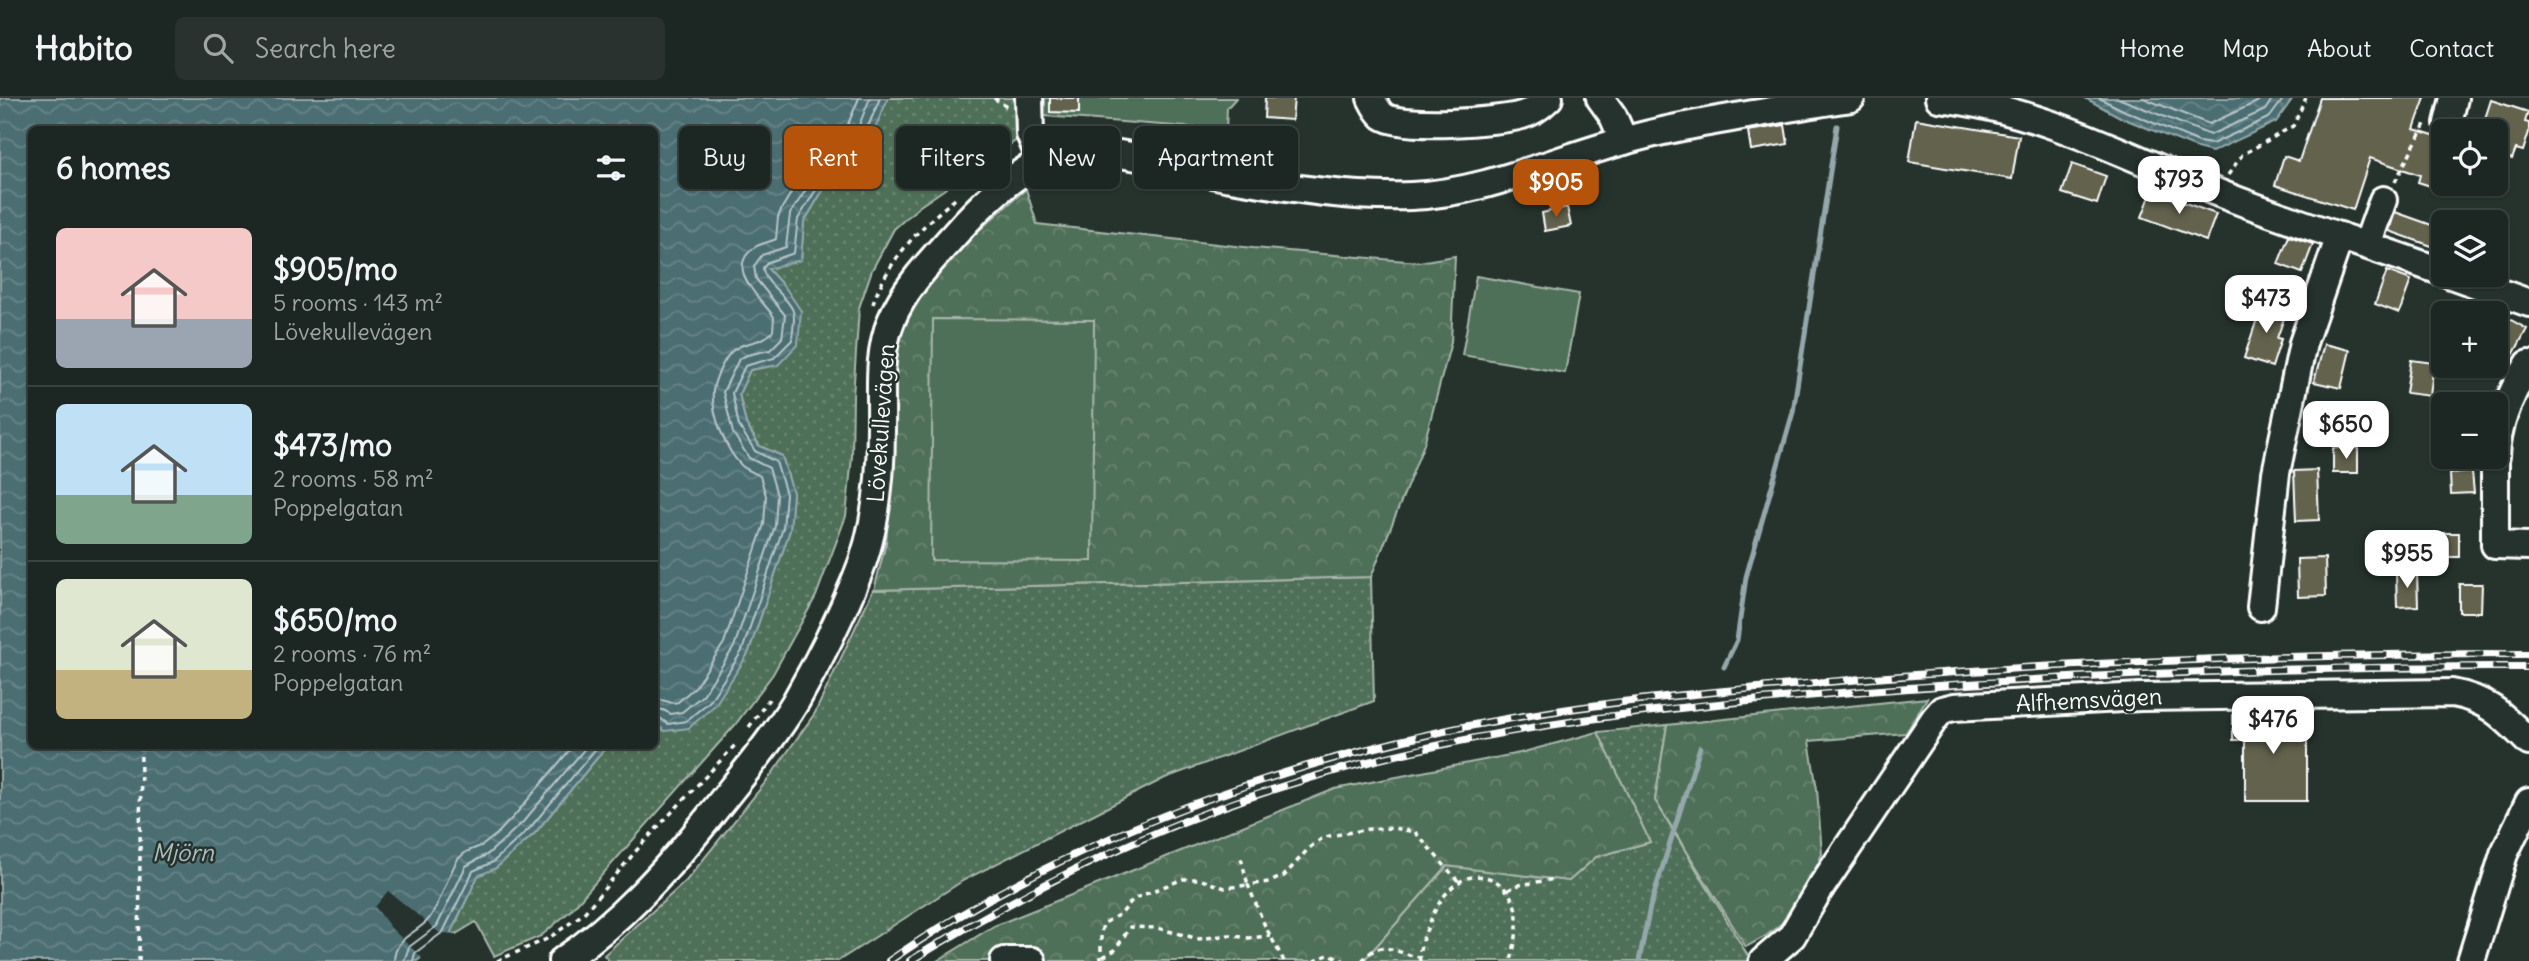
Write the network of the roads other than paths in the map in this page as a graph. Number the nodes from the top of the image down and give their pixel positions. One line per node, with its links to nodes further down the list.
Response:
1 (1029, 98): 7 (street)
2 (1371, 98): 3 (street)
3 (1549, 98)
4 (1600, 98): 8 (street)
5 (1851, 98): 8 (street, Lövekullevägen)
6 (1939, 98): 12 (street)
7 (1030, 126)
8 (1624, 141): 9 (street, Lövekullevägen)
9 (1120, 155)
10 (1024, 166): 24 (street, Lövekullevägen)
11 (2383, 200): 13 (street)
12 (2340, 236): 13 (street); 21 (street)
13 (2367, 245): 14 (street)
14 (2431, 268)
15 (2484, 287): 16 (street)
16 (2529, 303)
17 (2529, 364): 18 (street)
18 (2508, 402)
19 (2495, 469): 20 (street)
20 (2529, 546)
21 (2261, 607)
22 (2529, 742): 27 (street, Alfhemsvägen)
23 (2529, 802): 28 (street)
24 (562, 961)
25 (1004, 961): 26 (street)
26 (1032, 961)
27 (1763, 961)
28 (2471, 961)

